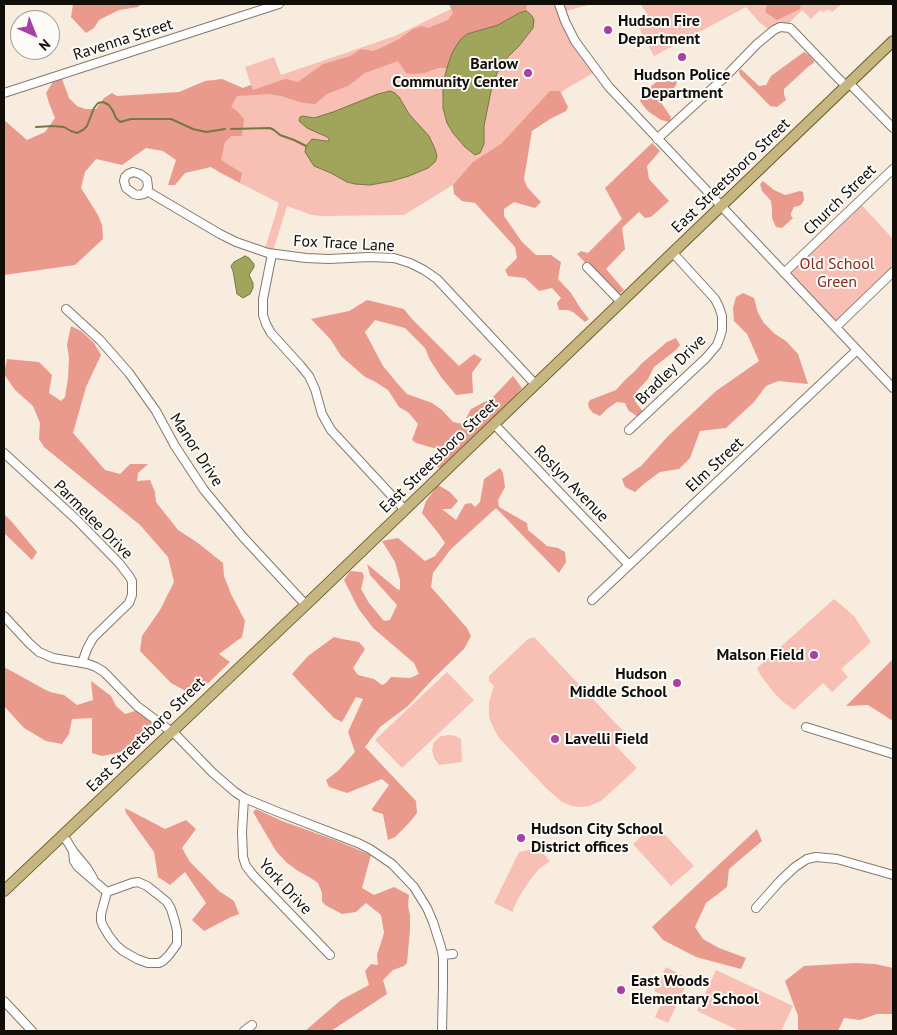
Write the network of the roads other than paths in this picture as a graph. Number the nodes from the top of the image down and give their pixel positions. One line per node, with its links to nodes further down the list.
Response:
1 (279, 4): 5 (street, Ravenna Street)
2 (559, 4): 7 (street)
3 (893, 41): 4 (main road, East Streetsboro Street)
4 (848, 84): 6 (street); 7 (street); 10 (main road, East Streetsboro Street)
5 (4, 93)
6 (893, 128)
7 (657, 139): 10 (street)
8 (893, 168): 14 (street, Church Street)
9 (147, 191): 12 (street, Fox Trace Lane)
10 (722, 206): 11 (main road, East Streetsboro Street); 14 (street)
11 (673, 253): 16 (main road, East Streetsboro Street); 23 (street, Bradley Drive)
12 (272, 254): 20 (street, Fox Trace Lane); 25 (street)
13 (587, 266): 16 (street)
14 (784, 272): 18 (street)
15 (893, 272): 18 (street)
16 (621, 302): 20 (main road, East Streetsboro Street)
17 (66, 309): 28 (street, Manor Drive)
18 (836, 327): 19 (street)
19 (857, 350): 21 (street); 26 (street, Elm Street)
20 (536, 384): 22 (main road, East Streetsboro Street)
21 (893, 388)
22 (494, 424): 25 (main road, East Streetsboro Street); 26 (street, Roslyn Avenue)
23 (629, 430)
24 (4, 453): 30 (street, Parmelee Drive)
25 (404, 509): 28 (main road, East Streetsboro Street)
26 (629, 565): 27 (street, Elm Street)
27 (592, 600)
28 (305, 604): 32 (main road, East Streetsboro Street)
29 (4, 616): 30 (street)
30 (82, 663): 32 (street)
31 (806, 727): 33 (street)
32 (171, 732): 34 (street); 35 (main road, East Streetsboro Street)
33 (893, 754)
34 (244, 798): 41 (street, York Drive); 42 (street)
35 (62, 836): 37 (main road, East Streetsboro Street); 38 (street)
36 (893, 874): 39 (street)
37 (4, 891)
38 (107, 892): 38 (street)
39 (756, 908)
40 (453, 954): 42 (street)
41 (330, 955)
42 (443, 955): 47 (street)
43 (4, 1001): 45 (street)
44 (252, 1025): 46 (street)
45 (32, 1031)
46 (244, 1031)
47 (442, 1031)

